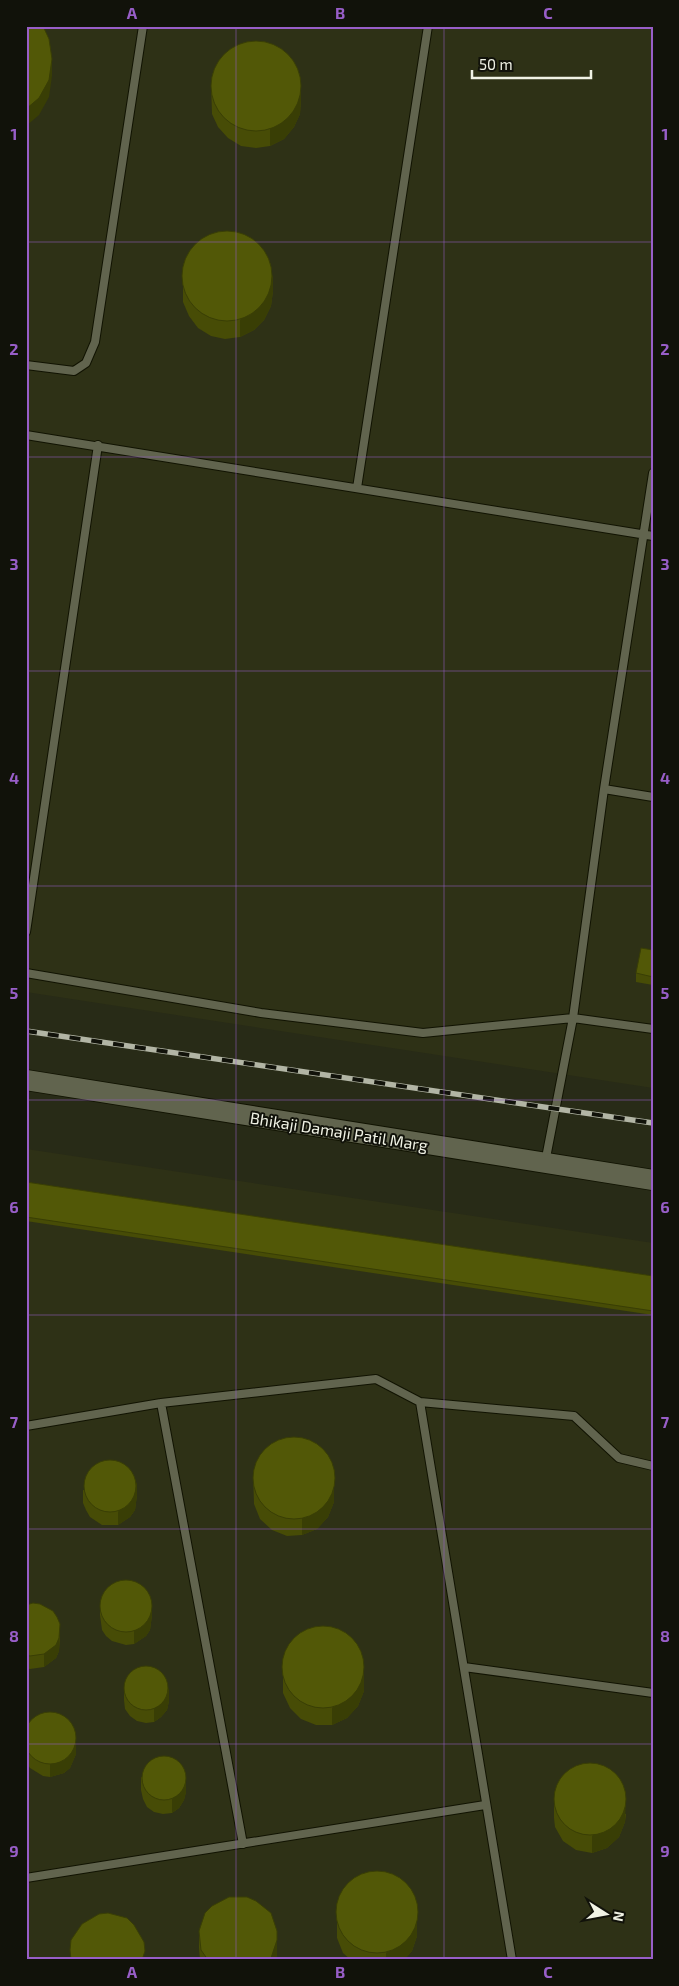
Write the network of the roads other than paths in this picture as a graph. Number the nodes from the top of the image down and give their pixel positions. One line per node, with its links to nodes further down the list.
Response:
1 (143, 26): 3 (lane)
2 (428, 26): 7 (lane)
3 (26, 365)
4 (26, 434): 5 (lane)
5 (98, 445): 7 (lane); 12 (lane)
6 (653, 473): 8 (lane)
7 (357, 488): 8 (lane)
8 (644, 534): 9 (lane); 10 (lane)
9 (653, 536)
10 (604, 789): 11 (lane); 14 (lane)
11 (653, 797)
12 (26, 932)
13 (26, 973): 14 (lane)
14 (573, 1018): 15 (lane); 17 (lane)
15 (653, 1029)
16 (26, 1080): 17 (street, Bhikaji Damaji Patil Marg)
17 (545, 1164): 18 (street, Bhikaji Damaji Patil Marg)
18 (653, 1180)
19 (420, 1402): 20 (lane); 22 (lane); 23 (lane)
20 (161, 1403): 21 (lane); 26 (lane)
21 (26, 1426)
22 (653, 1466)
23 (464, 1667): 24 (lane); 25 (lane)
24 (653, 1693)
25 (485, 1805): 26 (lane); 28 (lane)
26 (244, 1844): 27 (lane)
27 (26, 1878)
28 (512, 1960)

